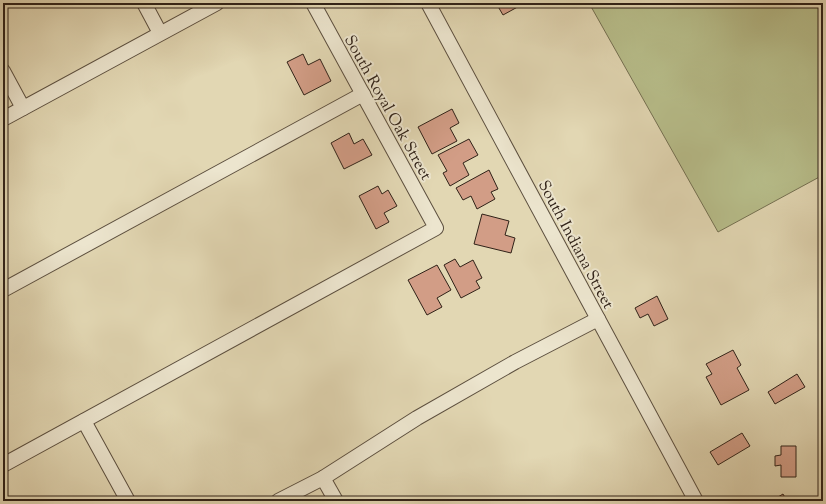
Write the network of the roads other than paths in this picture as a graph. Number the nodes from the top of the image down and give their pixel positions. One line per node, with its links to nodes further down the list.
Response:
1 (144, 3): 5 (street)
2 (216, 3): 5 (street)
3 (313, 3): 7 (street, South Royal Oak Street)
4 (428, 3): 11 (street, South Indiana Street)
5 (160, 33): 8 (street)
6 (3, 71): 8 (street)
7 (363, 94): 10 (street); 12 (street, South Royal Oak Street)
8 (23, 108): 9 (street)
9 (3, 119)
10 (3, 290)
11 (598, 319): 14 (street); 18 (street, South Indiana Street)
12 (84, 421): 13 (street); 15 (street)
13 (3, 465)
14 (324, 478): 16 (street); 17 (street)
15 (128, 501)
16 (278, 501)
17 (336, 501)
18 (696, 501)

